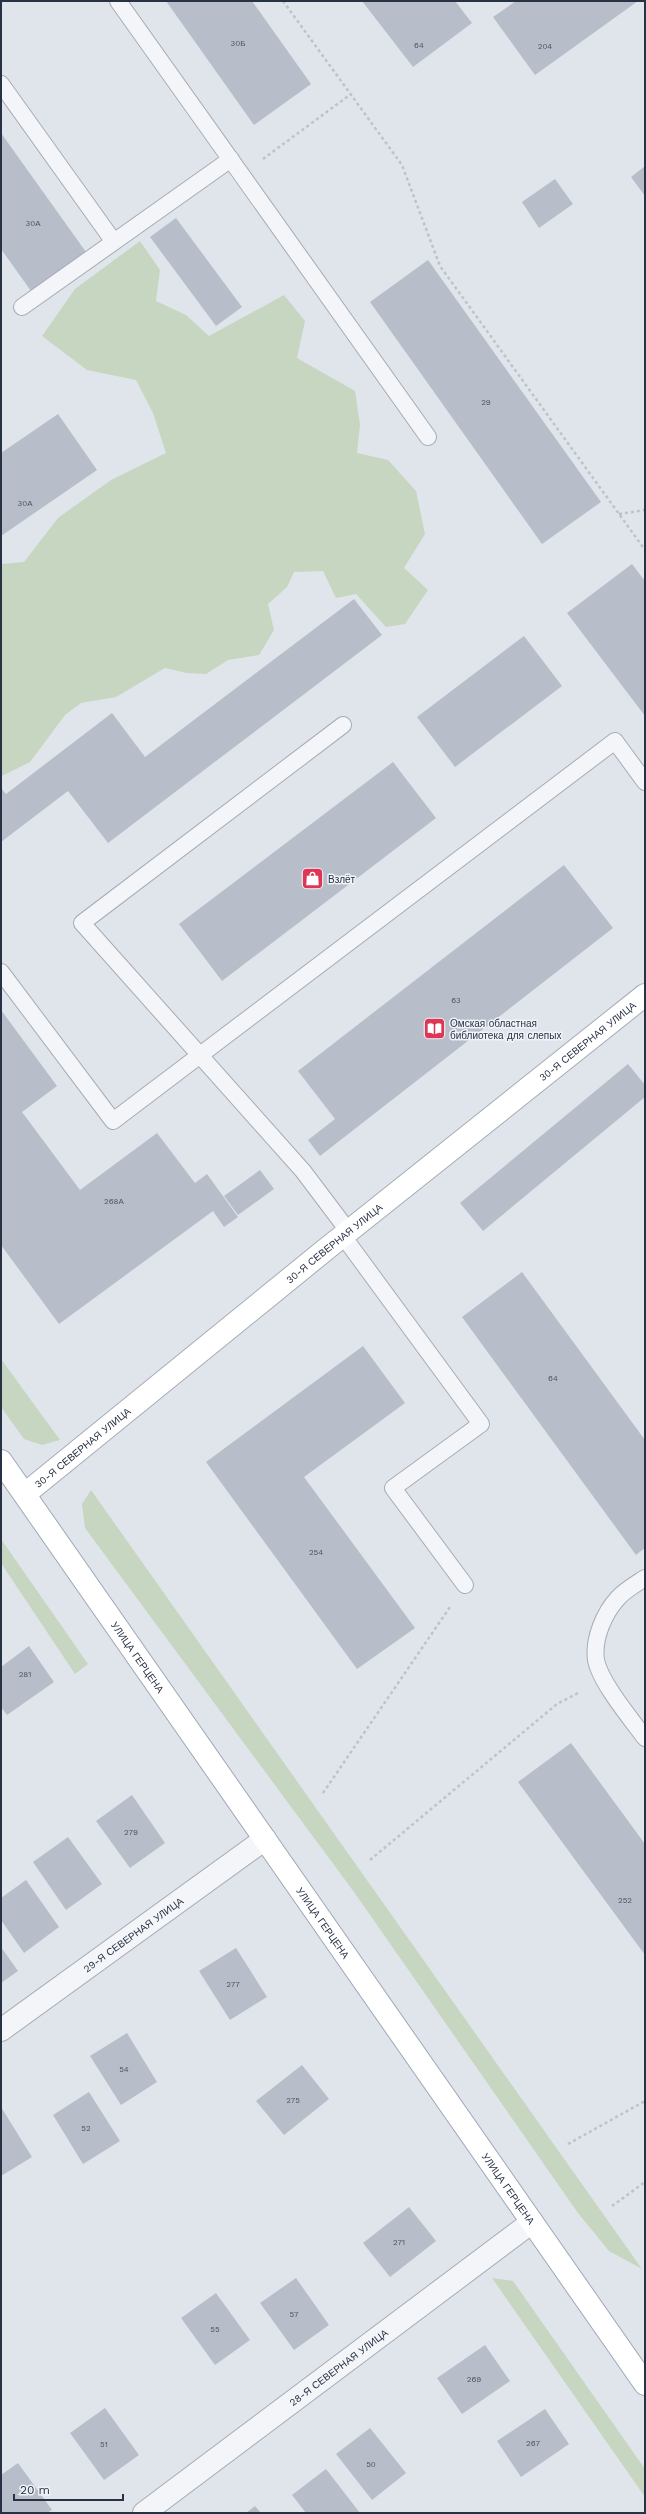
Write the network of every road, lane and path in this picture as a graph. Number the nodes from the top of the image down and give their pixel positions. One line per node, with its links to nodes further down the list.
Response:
1 (118, 1): 5 (lane)
2 (284, 1): 4 (path)
3 (1, 84): 7 (lane)
4 (350, 94): 6 (path); 11 (path)
5 (231, 159): 6 (lane); 7 (lane)
6 (242, 175): 9 (lane)
7 (114, 242): 8 (lane)
8 (22, 307)
9 (428, 437)
10 (645, 510): 11 (path)
11 (619, 514): 12 (path)
12 (645, 550)
13 (343, 725): 17 (lane)
14 (645, 782): 17 (lane)
15 (1, 972): 17 (lane)
16 (645, 995): 18 (main road, 30-Я СЕВЕРНАЯ УЛИЦА)
17 (200, 1055): 18 (lane)
18 (346, 1234): 20 (main road, 30-Я СЕВЕРНАЯ УЛИЦА); 22 (lane)
19 (4, 1470): 20 (main road, УЛИЦА ГЕРЦЕНА)
20 (25, 1494): 26 (main road, УЛИЦА ГЕРЦЕНА)
21 (645, 1578): 23 (lane)
22 (465, 1585): 25 (path)
23 (610, 1690): 24 (lane); 27 (path)
24 (645, 1738)
25 (323, 1793)
26 (265, 1839): 28 (street, 29-Я СЕВЕРНАЯ УЛИЦА); 33 (main road, УЛИЦА ГЕРЦЕНА)
27 (370, 1860)
28 (1, 2030)
29 (645, 2101): 30 (path)
30 (568, 2144)
31 (645, 2182): 32 (path)
32 (612, 2206)
33 (532, 2222): 34 (main road, УЛИЦА ГЕРЦЕНА); 35 (street, 28-Я СЕВЕРНАЯ УЛИЦА)
34 (645, 2384)
35 (144, 2513)

